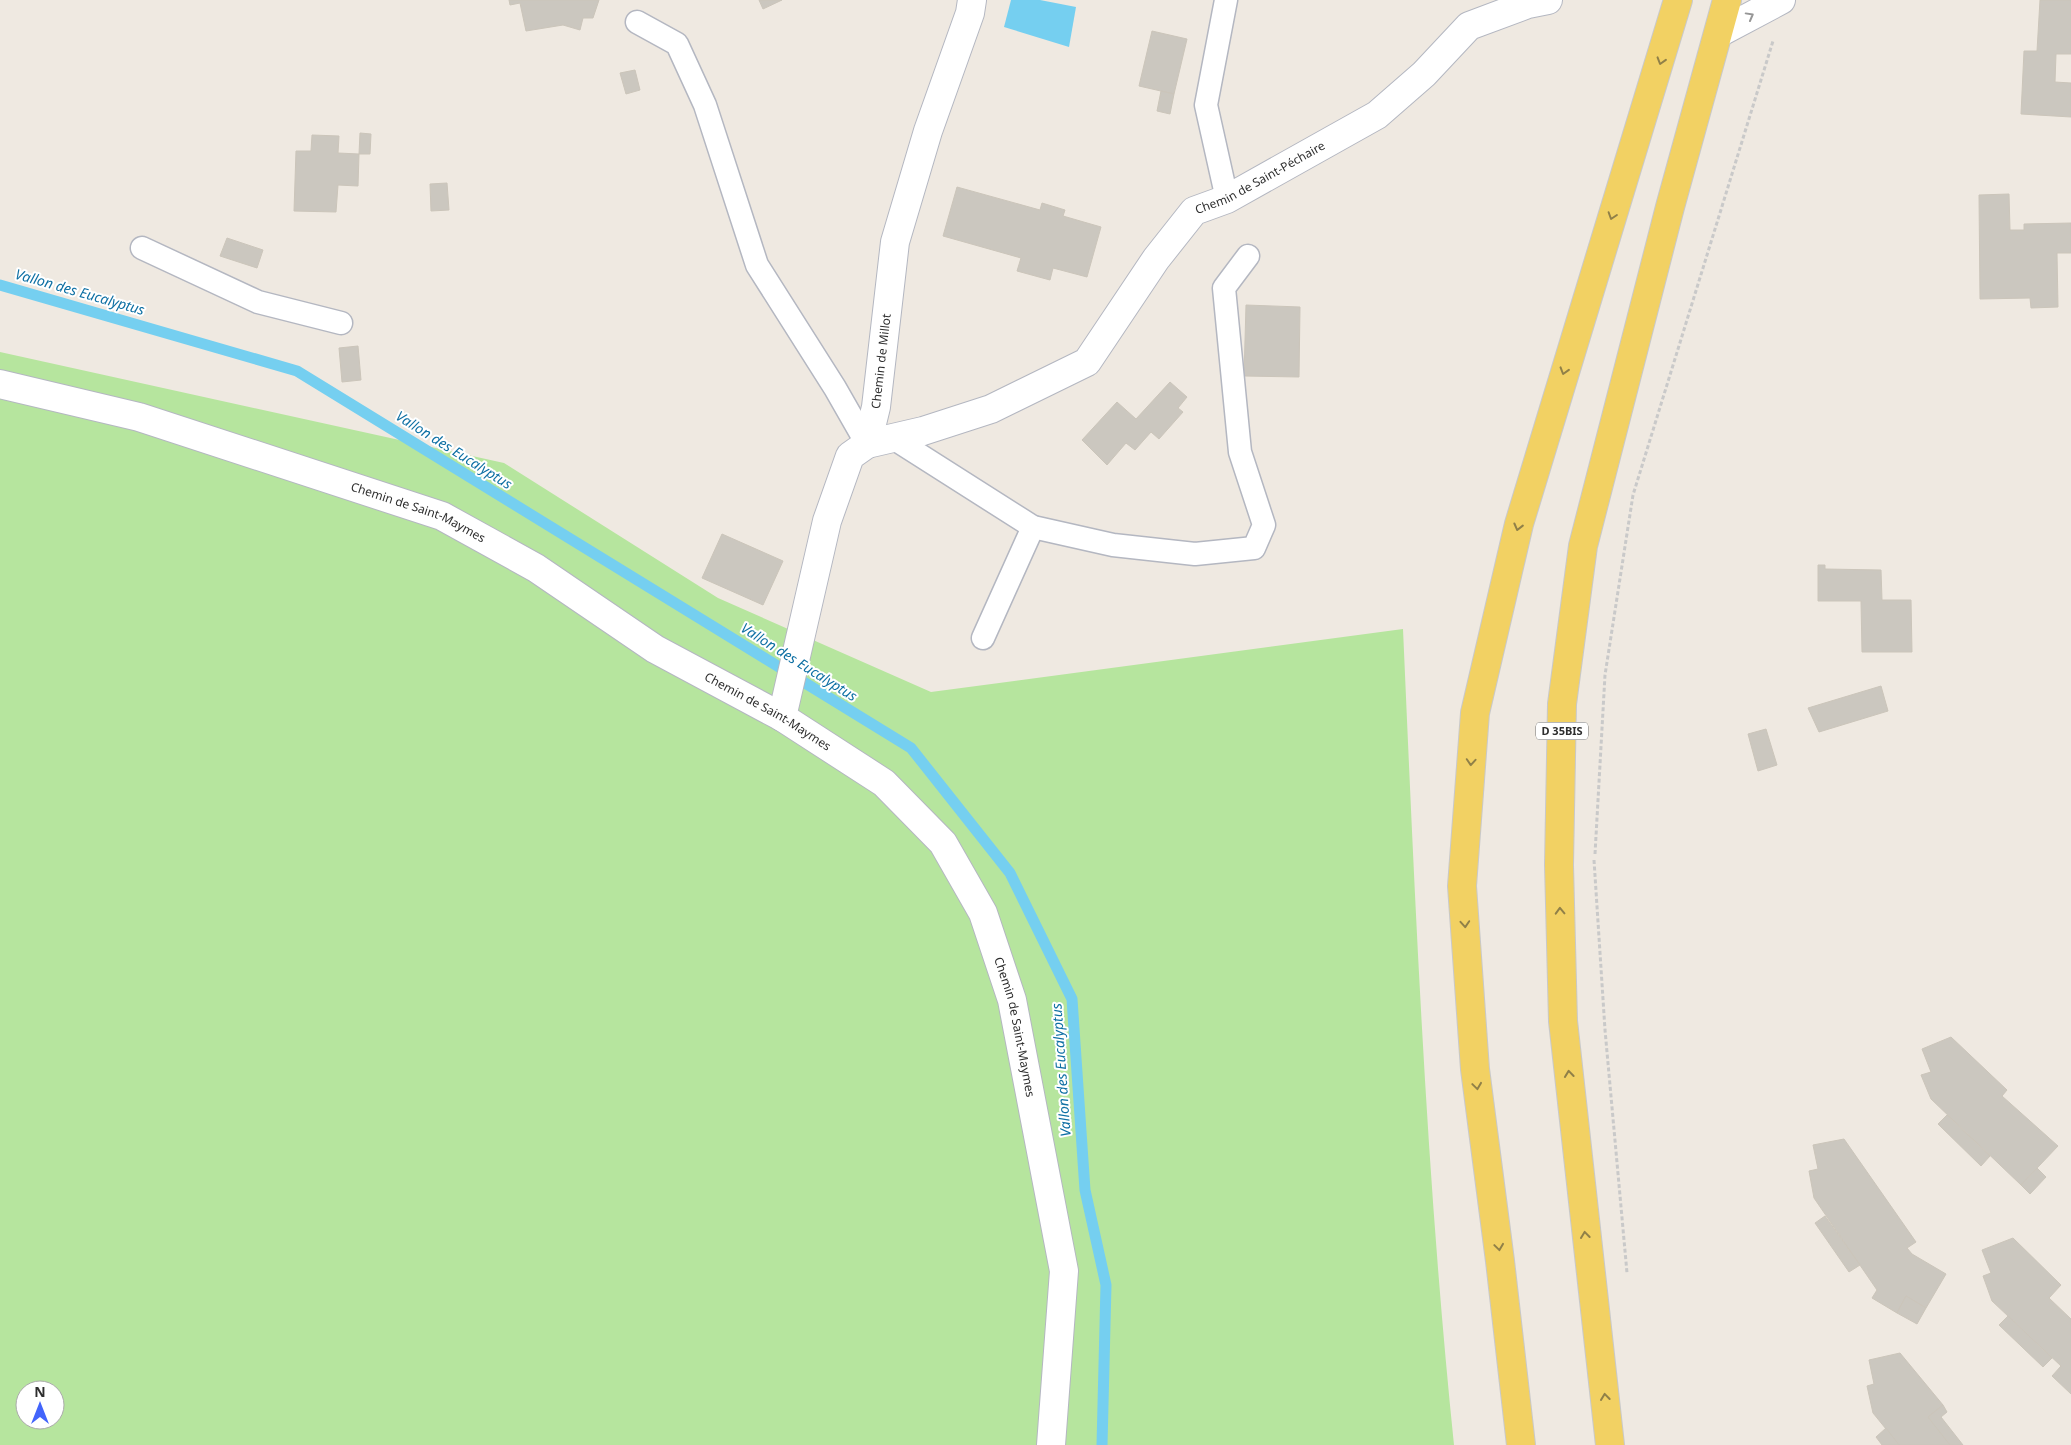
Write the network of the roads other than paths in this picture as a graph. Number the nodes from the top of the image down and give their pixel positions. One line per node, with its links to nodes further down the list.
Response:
1 (972, 0): 15 (street, Chemin de Millot)
2 (1226, 0): 9 (lane)
3 (1548, 0): 9 (street, Chemin de Saint-Péchaire)
4 (1678, 0): 20 (main road, one-way to 20)
5 (1727, 0): 8 (main road, D 35BIS)
6 (1780, 1): 8 (street, one-way to 6)
7 (637, 22): 15 (lane)
8 (1719, 33): 21 (main road, D 35BIS, one-way to 8)
9 (1228, 199): 14 (street, Chemin de Saint-Péchaire)
10 (142, 248): 12 (lane)
11 (1248, 256): 16 (lane)
12 (341, 324)
13 (0, 384): 18 (street, Chemin de Saint-Maymes)
14 (893, 438): 15 (street, Chemin de Saint-Péchaire); 16 (lane)
15 (867, 444): 18 (street)
16 (1033, 527): 17 (lane)
17 (983, 638)
18 (782, 717): 19 (street, Chemin de Saint-Maymes)
19 (1051, 1445)
20 (1521, 1445)
21 (1610, 1445)

